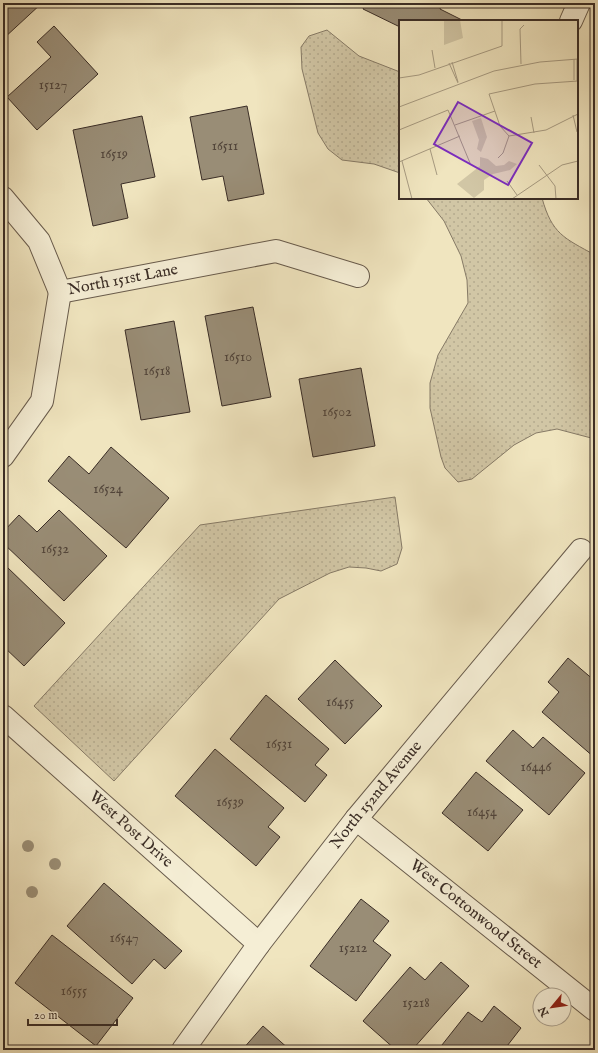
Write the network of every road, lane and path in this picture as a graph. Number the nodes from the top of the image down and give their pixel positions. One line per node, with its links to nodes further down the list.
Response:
1 (579, 3): 2 (street)
2 (571, 20)
3 (3, 198): 5 (street)
4 (358, 276): 5 (street, North 151st Lane)
5 (60, 292): 6 (street, North 151st Lane)
6 (3, 456)
7 (581, 550): 9 (street, North 152nd Avenue)
8 (3, 716): 10 (street, West Post Drive)
9 (356, 819): 10 (street, North 152nd Avenue); 11 (street, West Cottonwood Street)
10 (259, 944): 12 (street, North 152nd Avenue)
11 (595, 1010)
12 (183, 1050)

